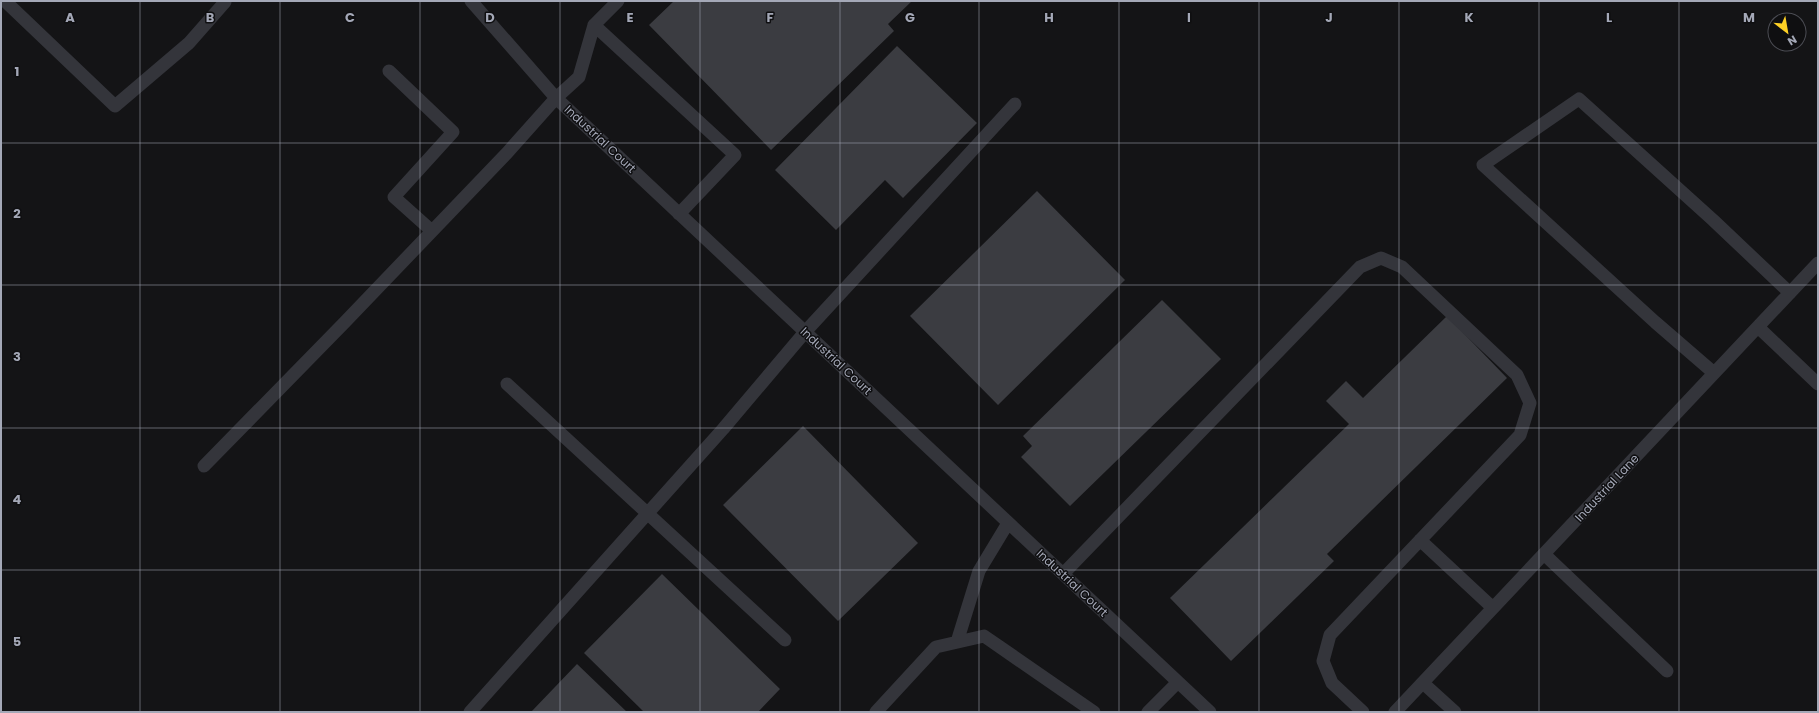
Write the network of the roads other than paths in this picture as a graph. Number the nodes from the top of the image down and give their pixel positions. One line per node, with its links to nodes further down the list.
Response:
1 (5, 1): 2 (lane)
2 (226, 1)
3 (471, 1): 7 (lane, Industrial Court)
4 (618, 1): 5 (lane)
5 (594, 25): 7 (lane); 9 (lane)
6 (389, 71): 10 (lane)
7 (556, 98): 9 (lane, Industrial Court); 10 (lane)
8 (1015, 104): 14 (lane)
9 (679, 214): 14 (lane, Industrial Court)
10 (432, 231): 18 (lane)
11 (1818, 263): 12 (lane, Industrial Lane)
12 (1790, 293): 13 (lane, Industrial Lane); 15 (lane)
13 (1758, 327): 15 (lane, Industrial Lane); 17 (lane)
14 (805, 332): 19 (lane); 20 (lane, Industrial Court)
15 (1714, 373): 22 (lane, Industrial Lane)
16 (507, 384): 19 (lane)
17 (1818, 384)
18 (204, 466)
19 (648, 514): 25 (lane); 30 (lane)
20 (1008, 523): 23 (lane, Industrial Court); 26 (lane)
21 (1420, 540): 23 (lane); 24 (lane); 35 (lane)
22 (1544, 554): 24 (lane, Industrial Lane); 27 (lane)
23 (1063, 574): 28 (lane, Industrial Court)
24 (1493, 608): 29 (lane, Industrial Lane)
25 (785, 640)
26 (957, 642): 31 (lane); 32 (lane)
27 (1667, 671)
28 (1178, 682): 33 (lane); 34 (lane, Industrial Court)
29 (1423, 683): 36 (lane, Industrial Lane); 37 (lane)
30 (470, 712)
31 (876, 712)
32 (1094, 712)
33 (1148, 712)
34 (1210, 712)
35 (1363, 712)
36 (1395, 712)
37 (1455, 712)

